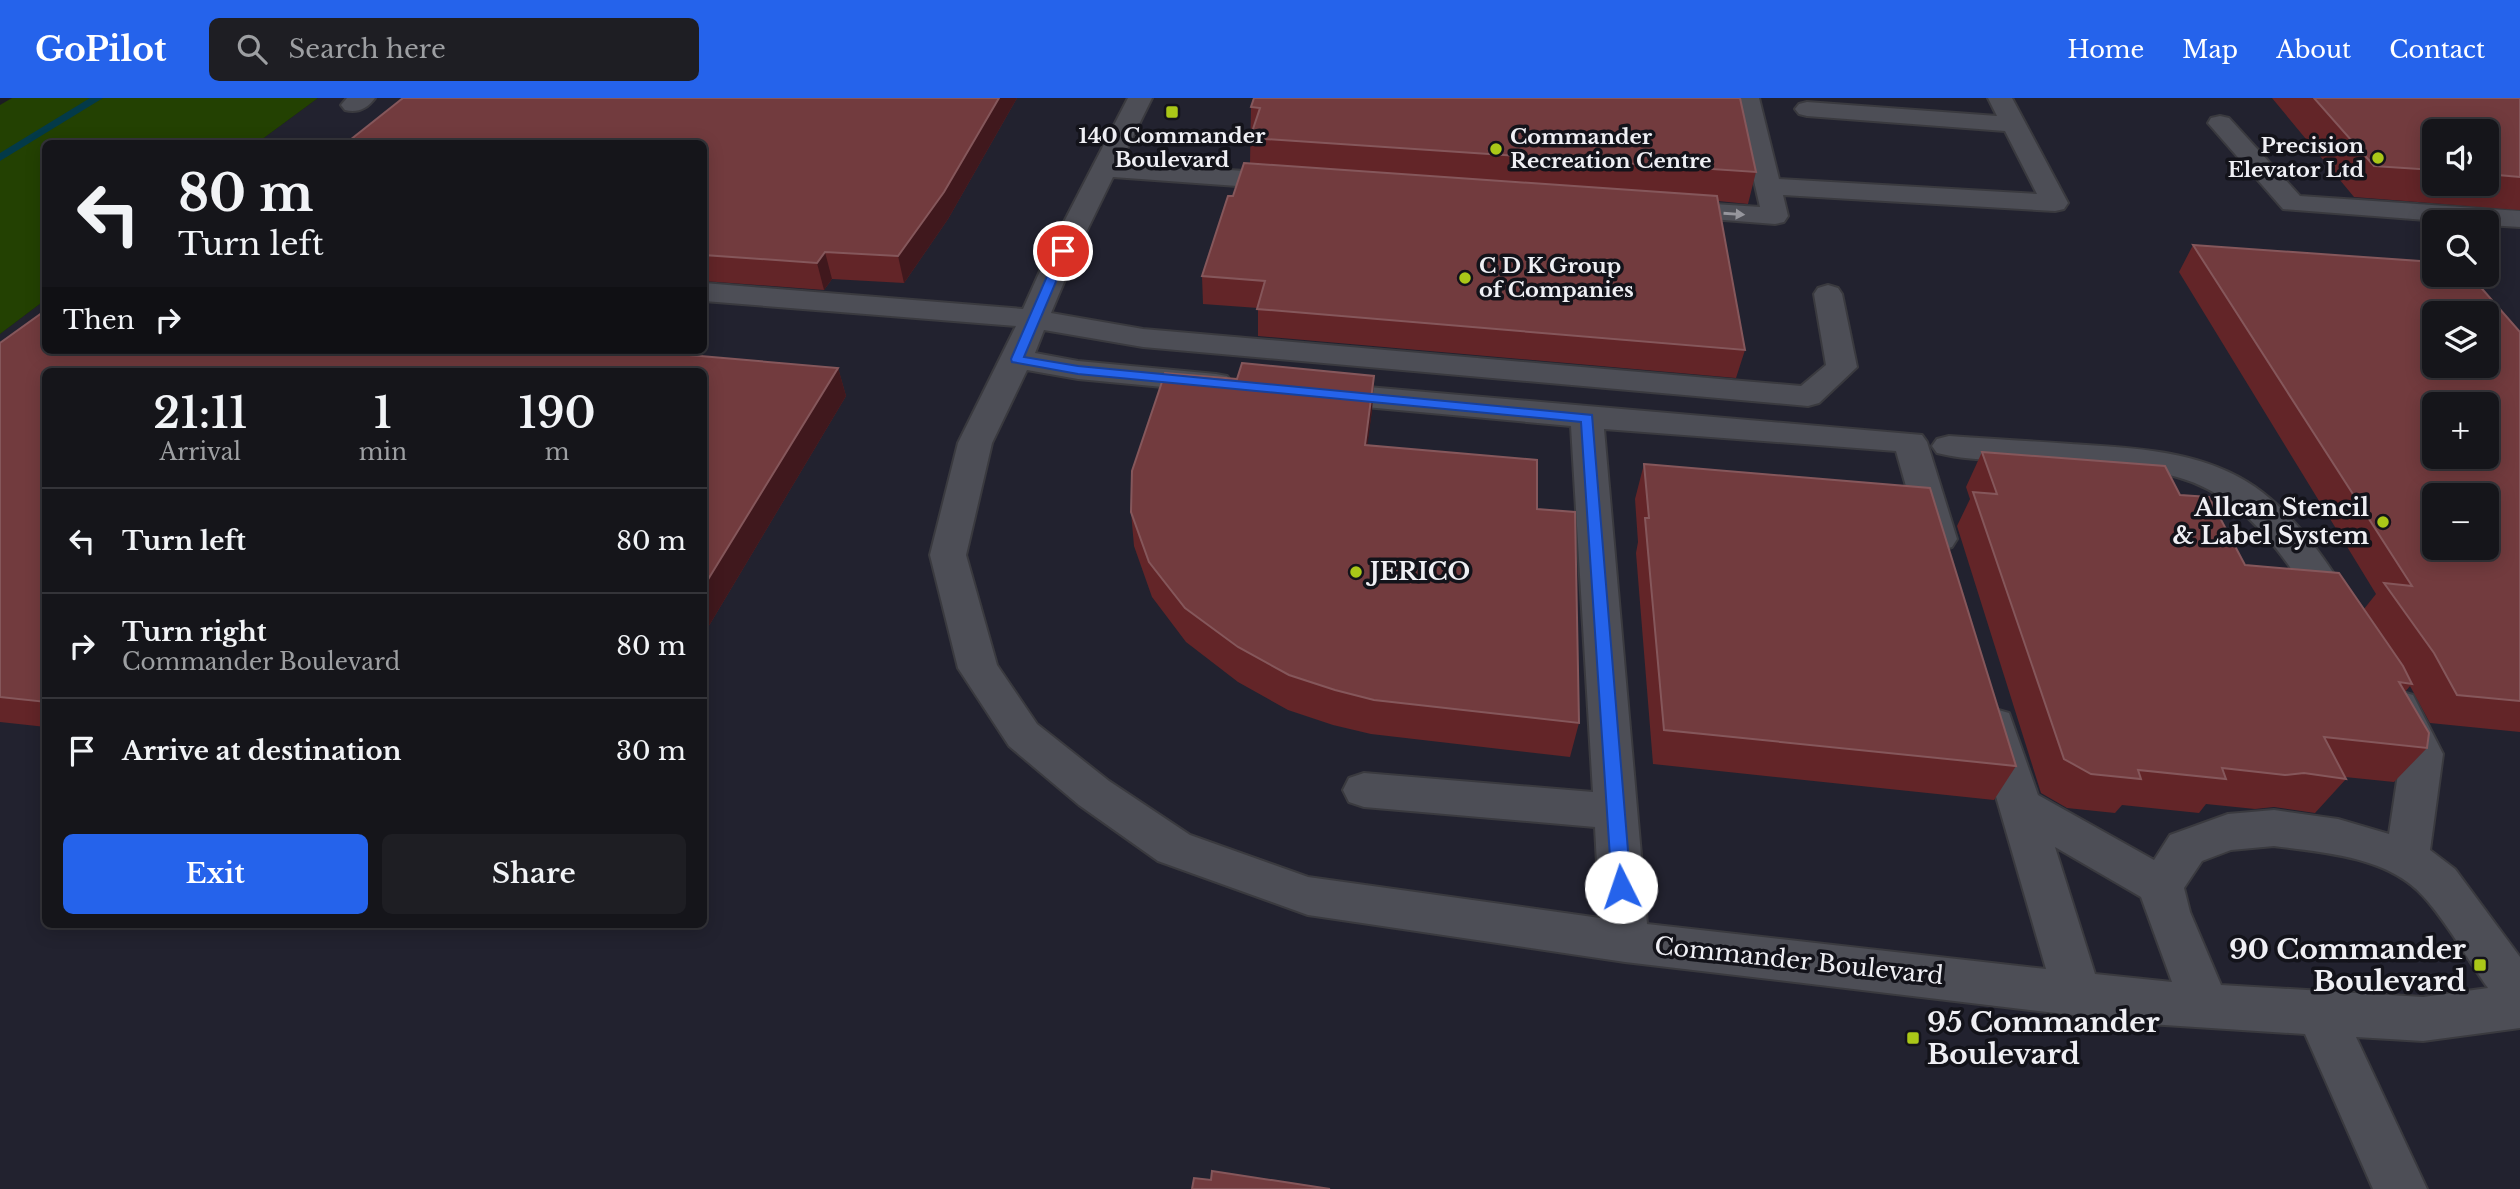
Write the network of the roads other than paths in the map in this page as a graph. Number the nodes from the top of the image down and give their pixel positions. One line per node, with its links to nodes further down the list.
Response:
1 (1140, 98): 7 (street, Commander Boulevard)
2 (1747, 98): 9 (street)
3 (2000, 98): 6 (street)
4 (1807, 109): 6 (street)
5 (2220, 123): 11 (street)
6 (2014, 124): 9 (street)
7 (1103, 169): 8 (street); 14 (street, Commander Boulevard)
8 (1322, 185)
9 (1768, 186): 10 (street, one-way to 9)
10 (1638, 207)
11 (2520, 219)
12 (707, 292): 14 (street)
13 (1828, 295): 14 (street)
14 (1034, 319): 15 (street, Commander Boulevard)
15 (1017, 359): 16 (street); 29 (street, Commander Boulevard)
16 (1243, 385)
17 (1284, 389): 18 (street)
18 (1587, 418): 20 (street); 26 (street)
19 (1950, 446): 21 (street)
20 (1949, 572)
21 (2355, 636)
22 (2385, 681): 27 (street)
23 (1984, 688): 25 (street)
24 (1364, 790): 26 (street)
25 (2019, 805): 28 (street); 30 (street)
26 (1616, 811): 29 (street)
27 (2407, 858): 28 (street); 31 (street)
28 (2161, 886): 32 (street)
29 (1625, 942): 30 (street, Commander Boulevard)
30 (2077, 992): 32 (street, Commander Boulevard)
31 (2520, 995)
32 (2205, 1005): 34 (street, Commander Boulevard)
33 (2520, 1006): 34 (street, Commander Boulevard)
34 (2320, 1012): 35 (street)
35 (2400, 1189)

